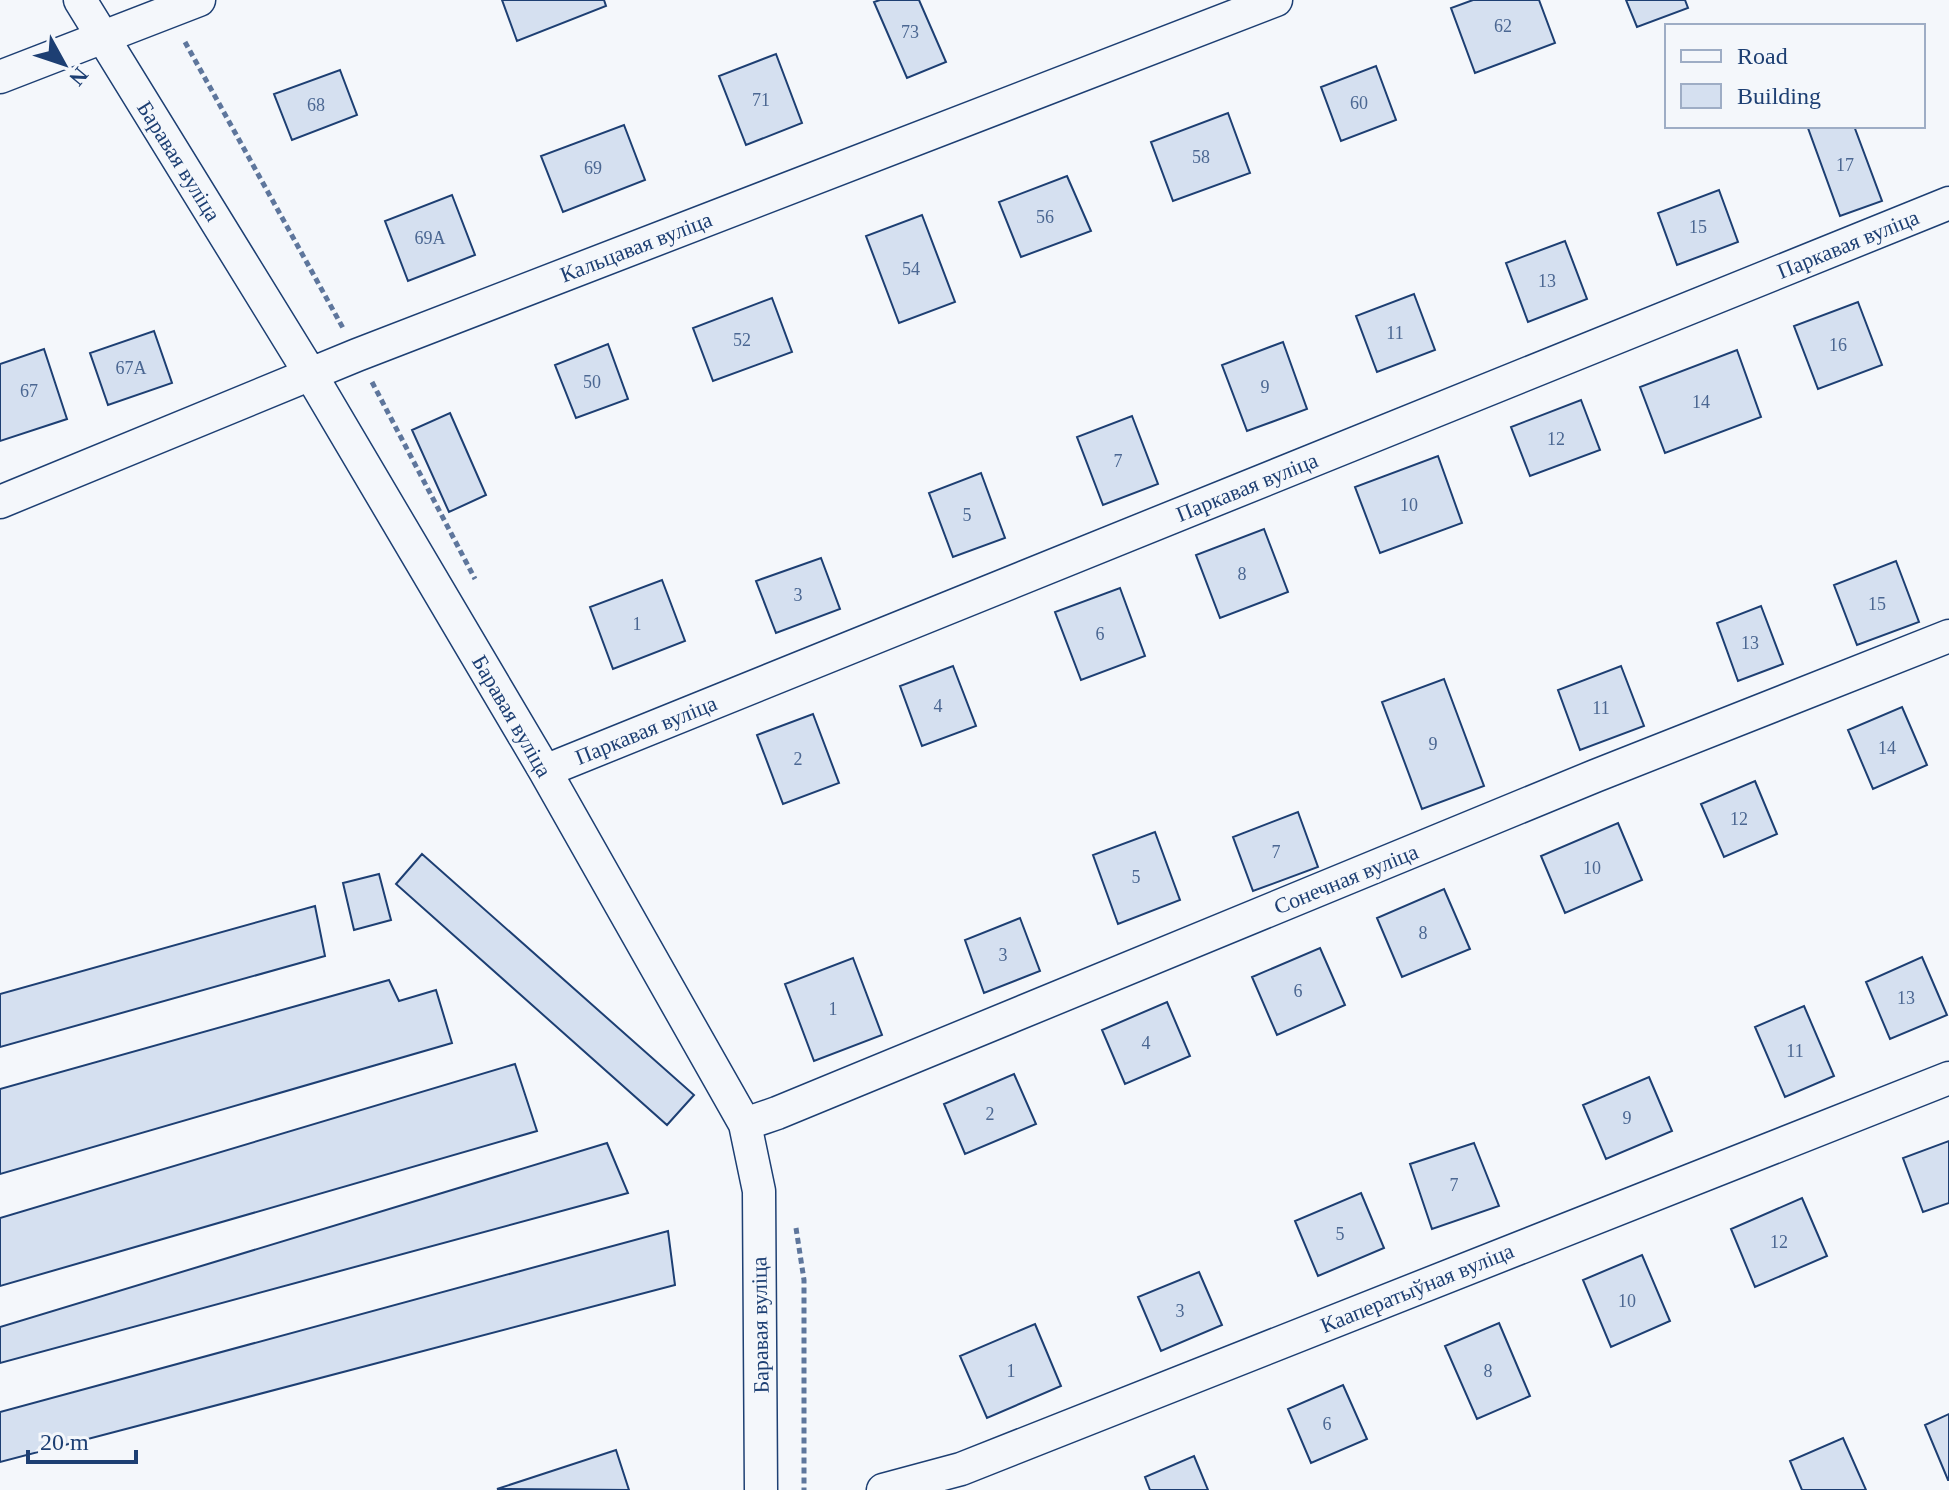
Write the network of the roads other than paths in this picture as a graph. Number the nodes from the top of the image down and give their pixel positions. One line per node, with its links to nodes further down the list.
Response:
1 (80, 0): 4 (street, Баравая вуліца)
2 (199, 0): 4 (street)
3 (1276, 0): 7 (street, Кальцавая вуліца)
4 (102, 37): 5 (street); 7 (street, Баравая вуліца)
5 (0, 77)
6 (1949, 203): 10 (street, Паркавая вуліца)
7 (311, 375): 8 (street, Кальцавая вуліца); 10 (street, Баравая вуліца)
8 (0, 502)
9 (1949, 636): 12 (street, Сонечная вуліца)
10 (545, 771): 12 (street, Баравая вуліца)
11 (1949, 1078): 14 (street, Кааператыўная вуліца)
12 (745, 1124): 13 (street, Баравая вуліца)
13 (761, 1490)
14 (883, 1490)

